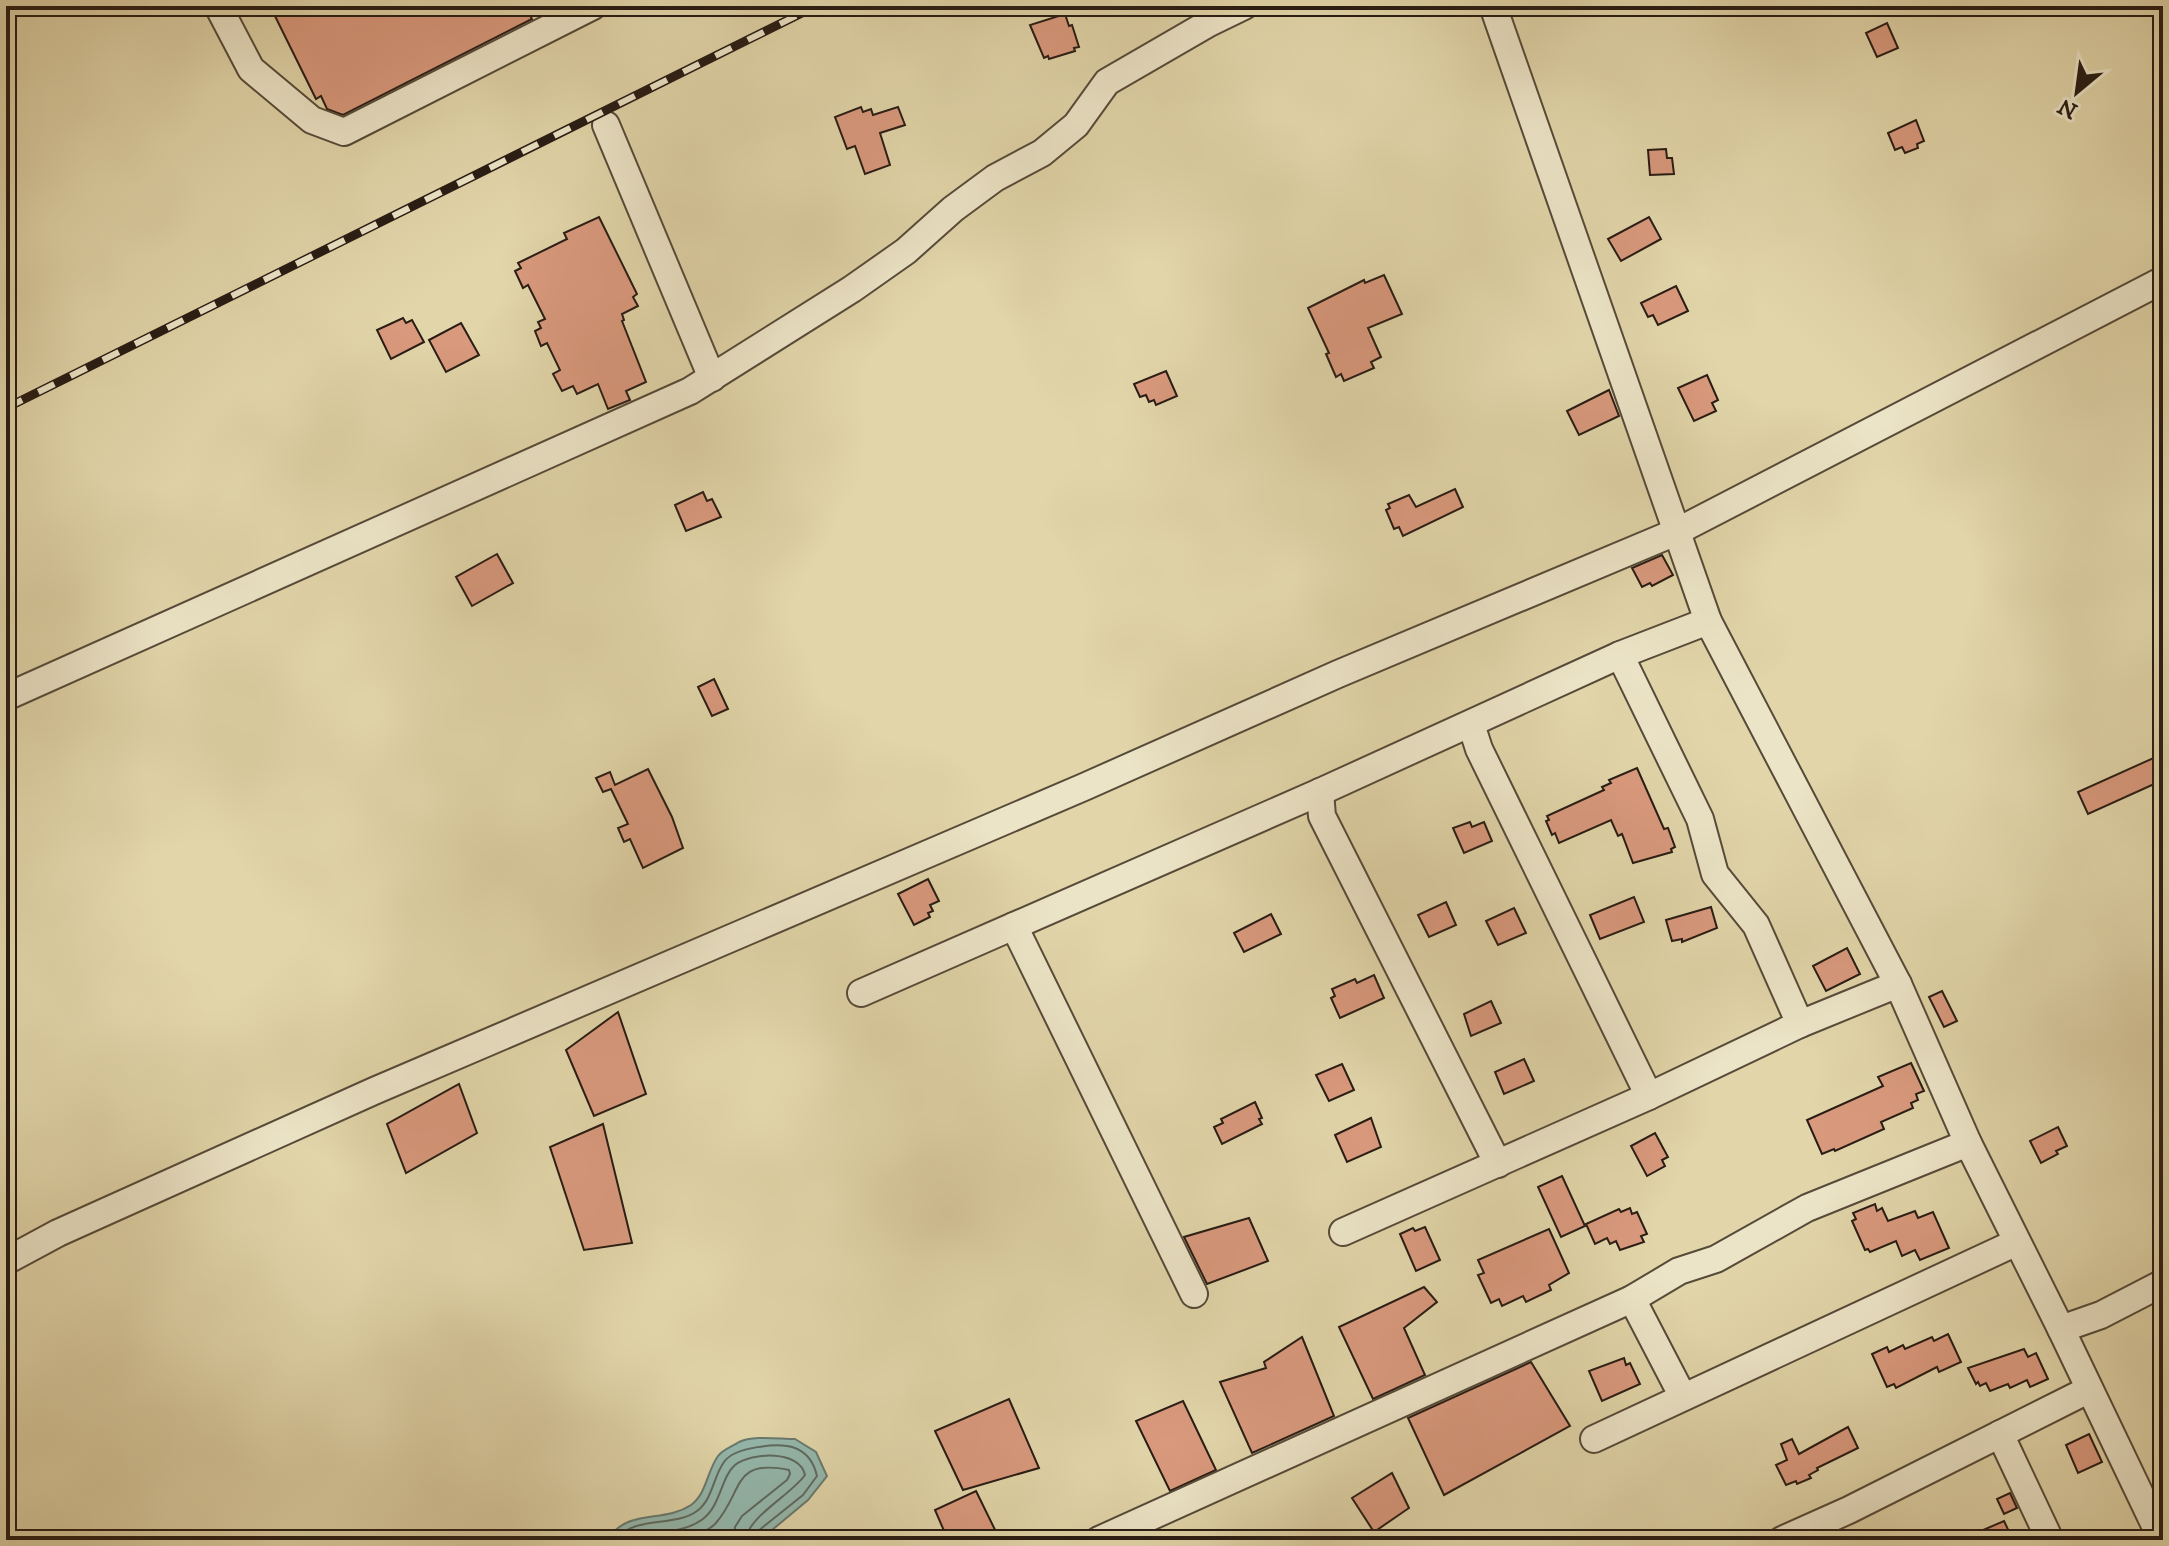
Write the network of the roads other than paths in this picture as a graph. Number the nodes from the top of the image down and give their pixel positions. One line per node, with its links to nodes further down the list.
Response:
1 (218, 6): 2 (street)
2 (593, 6)
3 (1244, 6): 7 (street)
4 (1493, 6): 8 (street)
5 (606, 125): 7 (street)
6 (2163, 280): 8 (street)
7 (712, 378): 11 (street)
8 (1676, 532): 9 (street); 23 (street)
9 (1708, 621): 10 (street); 15 (street)
10 (1620, 655): 12 (street); 17 (street)
11 (6, 697)
12 (1471, 724): 13 (street); 18 (street)
13 (1320, 792): 14 (street); 20 (street)
14 (1014, 926): 16 (street); 25 (street)
15 (1898, 984): 17 (street); 19 (street)
16 (861, 993)
17 (1800, 1024): 18 (street)
18 (1649, 1096): 20 (street)
19 (1968, 1143): 22 (street); 26 (street)
20 (1498, 1164): 21 (street)
21 (1343, 1232)
22 (2017, 1242): 27 (street); 29 (street)
23 (6, 1261)
24 (2163, 1283): 27 (street)
25 (1194, 1294)
26 (1632, 1299): 29 (street); 32 (street)
27 (2061, 1329): 28 (street)
28 (2088, 1390): 30 (street); 35 (street)
29 (1683, 1397): 31 (street)
30 (2000, 1434): 33 (street); 34 (street)
31 (1594, 1439)
32 (1099, 1540)
33 (1782, 1540)
34 (2050, 1540)
35 (2162, 1540)

